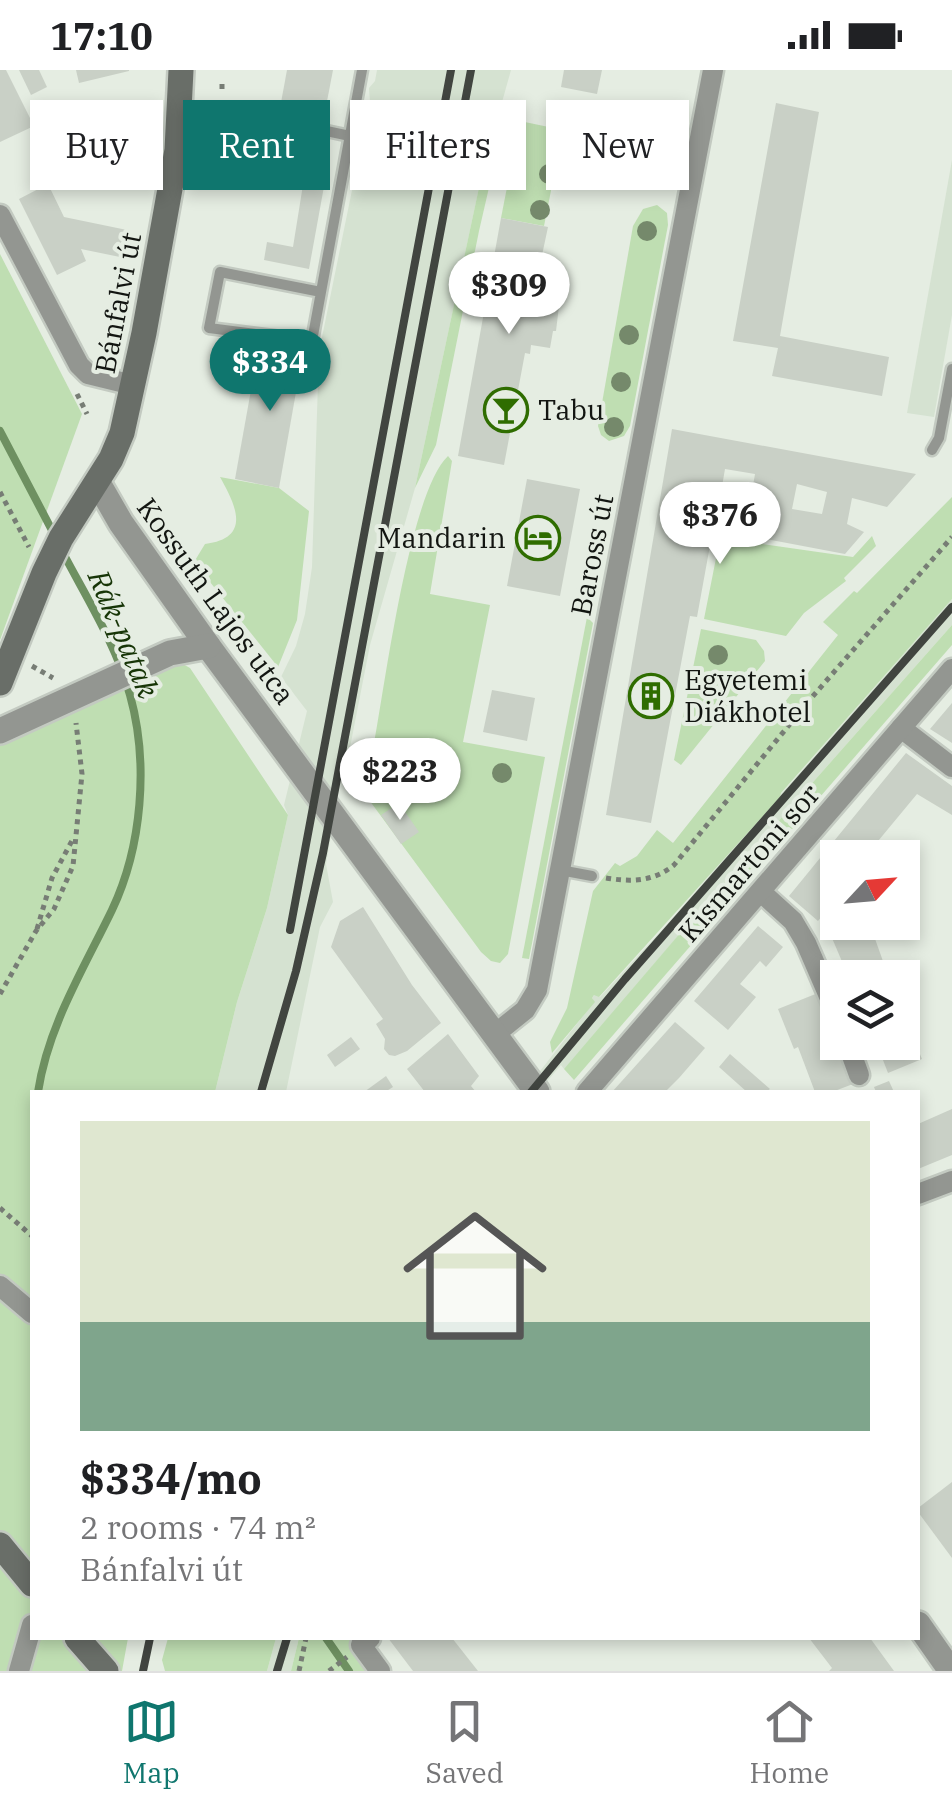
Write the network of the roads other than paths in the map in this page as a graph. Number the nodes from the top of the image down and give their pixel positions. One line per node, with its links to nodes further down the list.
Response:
1 (180, 70): 5 (main road, Bánfalvi út)
2 (362, 70): 4 (lane)
3 (713, 70): 21 (street, Baross út)
4 (357, 100)
5 (181, 110): 6 (lane); 10 (main road, Bánfalvi út)
6 (350, 136): 8 (lane)
7 (0, 214): 10 (street)
8 (321, 292): 8 (lane)
9 (952, 369): 11 (lane)
10 (133, 385): 14 (main road, Bánfalvi út)
11 (939, 438): 12 (lane); 13 (lane)
12 (952, 442)
13 (932, 450)
14 (98, 483): 15 (street, Kossuth Lajos utca); 17 (main road, Bánfalvi út)
15 (208, 646): 19 (street); 25 (street, Kossuth Lajos utca)
16 (952, 669): 18 (street, Kismartoni sor)
17 (5, 672)
18 (901, 728): 20 (street); 23 (street, Kismartoni sor)
19 (0, 731)
20 (952, 767)
21 (560, 870): 22 (lane); 25 (street, Baross út)
22 (592, 876)
23 (761, 892): 24 (street); 29 (street, Kismartoni sor)
24 (820, 974)
25 (495, 1034): 28 (street, Kossuth Lajos utca)
26 (854, 1060): 27 (street)
27 (859, 1075)
28 (536, 1090)
29 (589, 1090)
30 (952, 1181): 31 (street)
31 (920, 1193)
32 (0, 1286): 33 (street)
33 (30, 1311)
34 (0, 1545): 35 (main road)
35 (30, 1582)
36 (920, 1627): 43 (street)
37 (29, 1635): 40 (street)
38 (80, 1640): 41 (main road)
39 (365, 1641): 42 (street)
40 (19, 1671)
41 (106, 1671)
42 (380, 1671)
43 (951, 1671)

